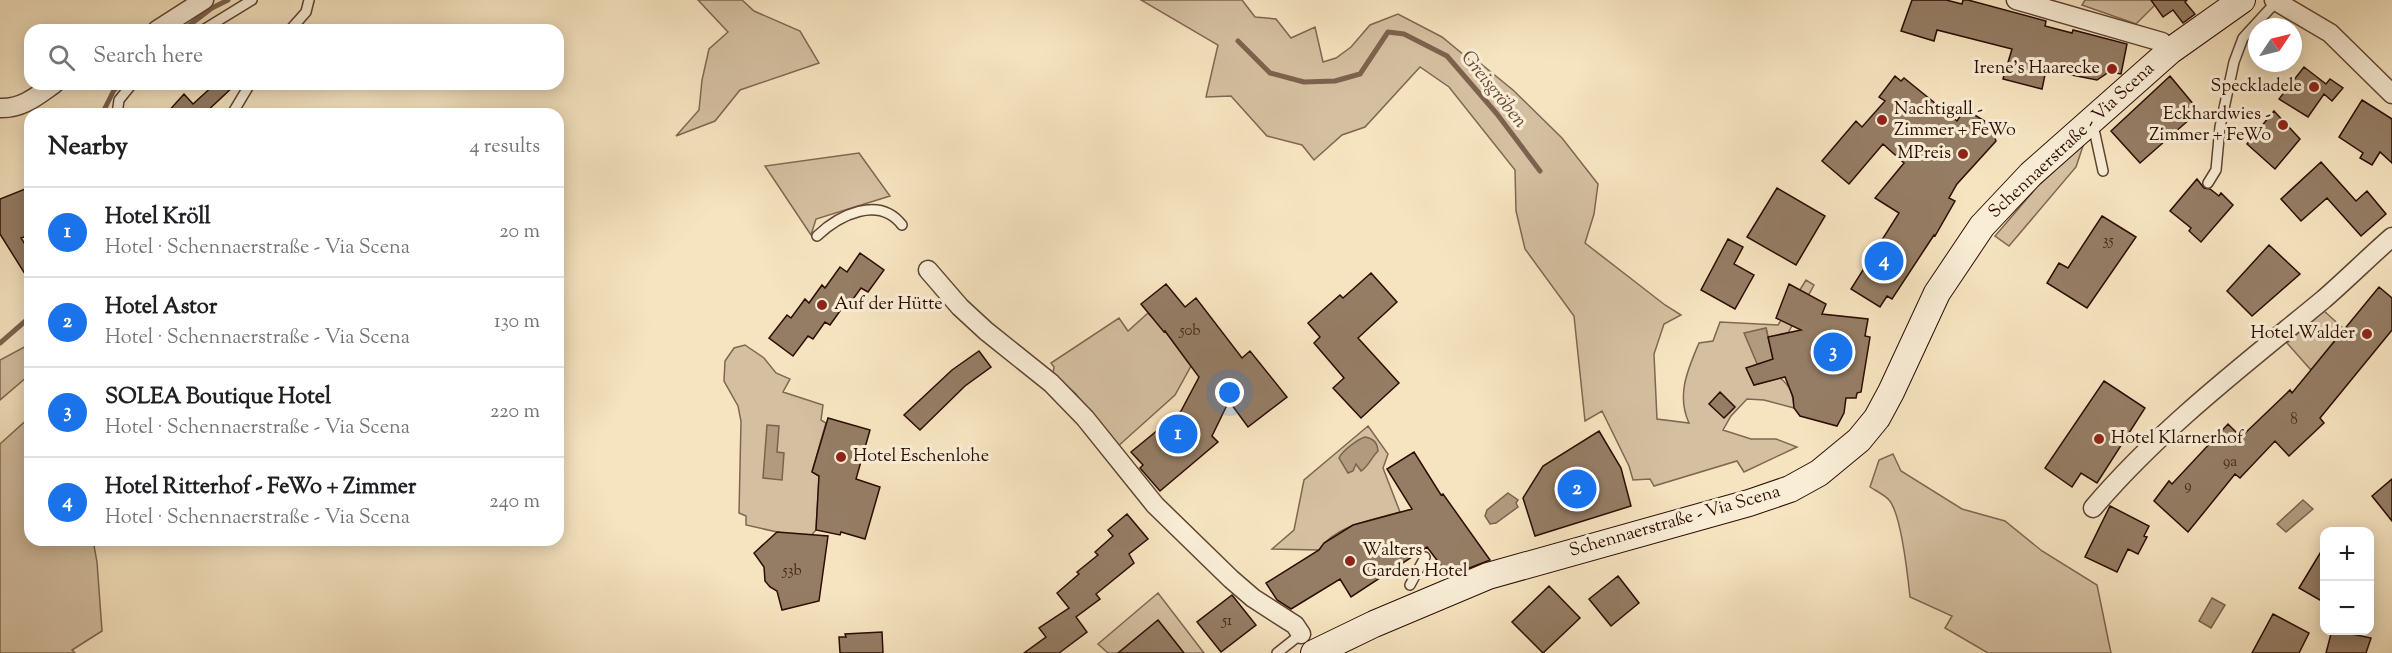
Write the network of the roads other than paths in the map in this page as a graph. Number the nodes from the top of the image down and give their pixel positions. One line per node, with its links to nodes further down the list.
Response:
1 (204, 0): 7 (street)
2 (252, 0): 8 (lane)
3 (309, 0): 9 (lane)
4 (2016, 0): 10 (street, Schennaerstraße - Via Scena)
5 (2242, 0): 10 (street, Schennaerstraße - Via Scena)
6 (2275, 1): 14 (street); 20 (lane)
7 (166, 24)
8 (213, 24)
9 (295, 24)
10 (2170, 51): 18 (street, Schennaerstraße - Via Scena)
11 (45, 90): 15 (street)
12 (127, 90): 16 (lane)
13 (246, 90): 17 (lane)
14 (2392, 94)
15 (0, 108)
16 (118, 108)
17 (236, 108)
18 (2087, 123): 19 (lane); 28 (street, Schennaerstraße - Via Scena)
19 (2103, 171)
20 (2208, 183)
21 (902, 225): 22 (lane)
22 (817, 236)
23 (2392, 237): 25 (street)
24 (928, 270): 28 (street)
25 (2093, 508)
26 (1425, 556): 27 (lane)
27 (1410, 585)
28 (1308, 643): 29 (lane)
29 (1277, 653)

